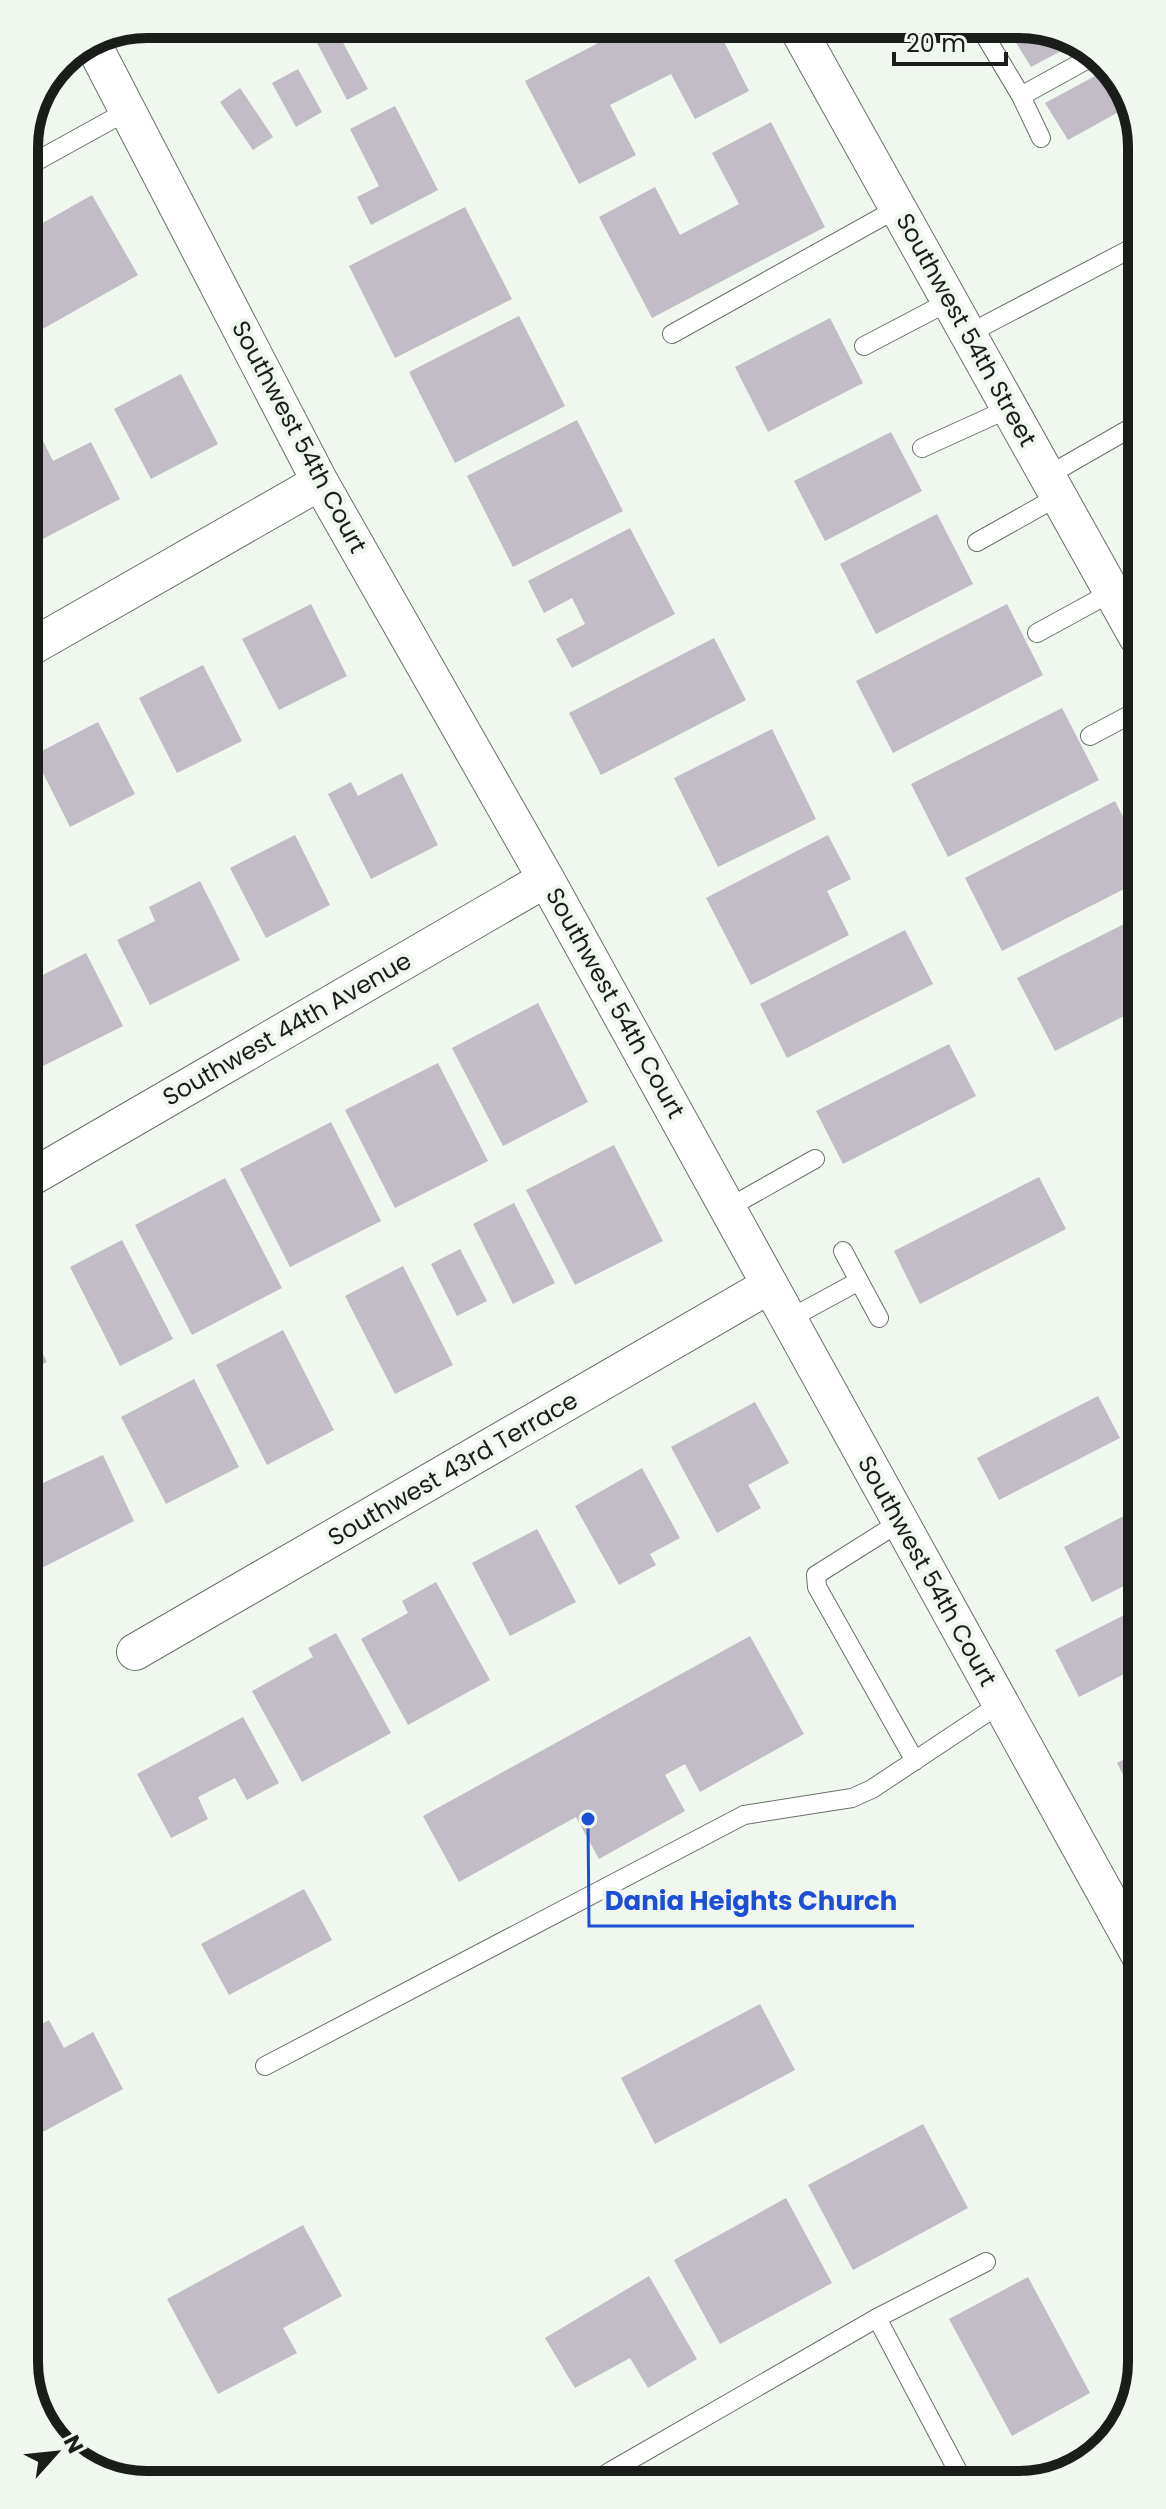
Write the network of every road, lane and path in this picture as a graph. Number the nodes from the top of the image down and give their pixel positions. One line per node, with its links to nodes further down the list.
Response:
1 (803, 38): 9 (street, Southwest 54th Street)
2 (989, 38): 5 (lane)
3 (97, 51): 6 (street, Southwest 54th Court)
4 (1085, 61): 5 (lane)
5 (1021, 96): 7 (lane)
6 (129, 110): 8 (lane); 18 (street, Southwest 54th Court)
7 (1041, 138)
8 (38, 160)
9 (898, 208): 11 (street, Southwest 54th Street); 12 (lane)
10 (1128, 250): 13 (lane)
11 (950, 301): 13 (street, Southwest 54th Street); 14 (lane)
12 (672, 334)
13 (968, 334): 15 (street, Southwest 54th Street)
14 (864, 346)
15 (1010, 408): 17 (lane); 19 (street, Southwest 54th Street)
16 (1128, 431): 19 (lane)
17 (922, 448)
18 (320, 482): 23 (street); 26 (street, Southwest 54th Court)
19 (1053, 486): 20 (lane); 21 (street, Southwest 54th Street)
20 (977, 542)
21 (1122, 595): 22 (lane)
22 (1037, 633)
23 (38, 643)
24 (1128, 716): 25 (lane)
25 (1090, 736)
26 (546, 879): 28 (street, Southwest 44th Avenue); 29 (street, Southwest 54th Court)
27 (815, 1159): 29 (lane)
28 (38, 1174)
29 (728, 1208): 32 (street, Southwest 54th Court)
30 (843, 1251): 31 (lane)
31 (859, 1281): 33 (lane); 34 (lane)
32 (770, 1285): 34 (street, Southwest 54th Court); 36 (street, Southwest 43rd Terrace)
33 (879, 1318)
34 (789, 1319): 35 (street, Southwest 54th Court)
35 (900, 1522): 37 (street, Southwest 54th Court); 38 (lane)
36 (135, 1652)
37 (1000, 1704): 38 (lane); 39 (street, Southwest 54th Court)
38 (915, 1761): 40 (lane)
39 (1128, 1935)
40 (265, 2066)
41 (986, 2262): 42 (lane)
42 (877, 2318): 43 (lane); 44 (lane)
43 (622, 2471)
44 (958, 2471)

